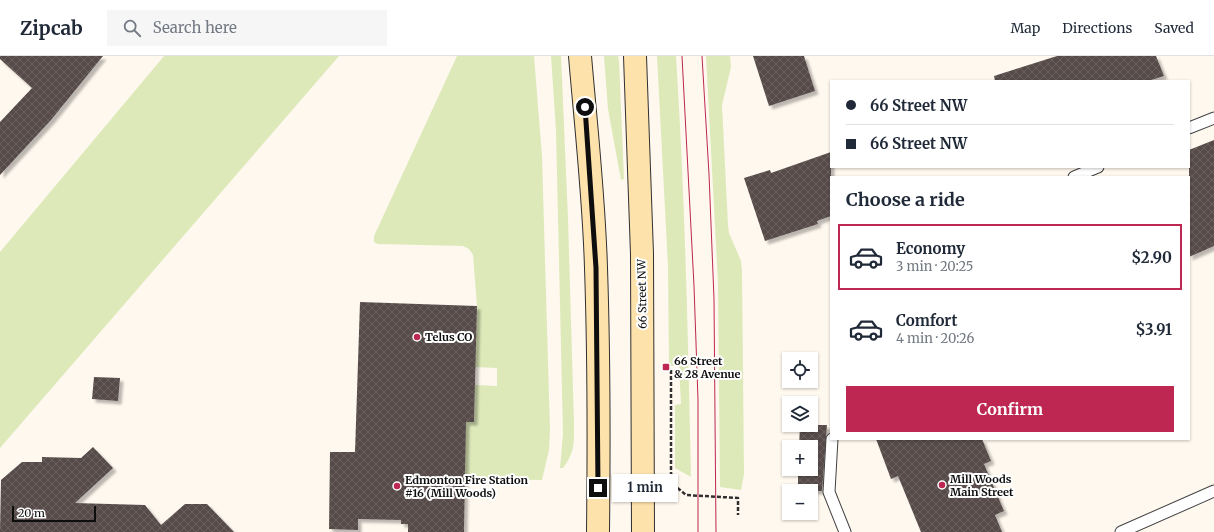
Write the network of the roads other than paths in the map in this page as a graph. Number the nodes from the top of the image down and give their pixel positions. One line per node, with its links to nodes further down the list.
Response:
1 (580, 56): 9 (main road)
2 (635, 56): 10 (main road, 66 Street NW)
3 (1214, 118): 4 (lane)
4 (1190, 128)
5 (1096, 168): 6 (lane)
6 (1076, 176)
7 (832, 440): 11 (lane)
8 (1214, 491): 12 (lane)
9 (598, 532)
10 (642, 532)
11 (845, 532)
12 (1120, 532)

